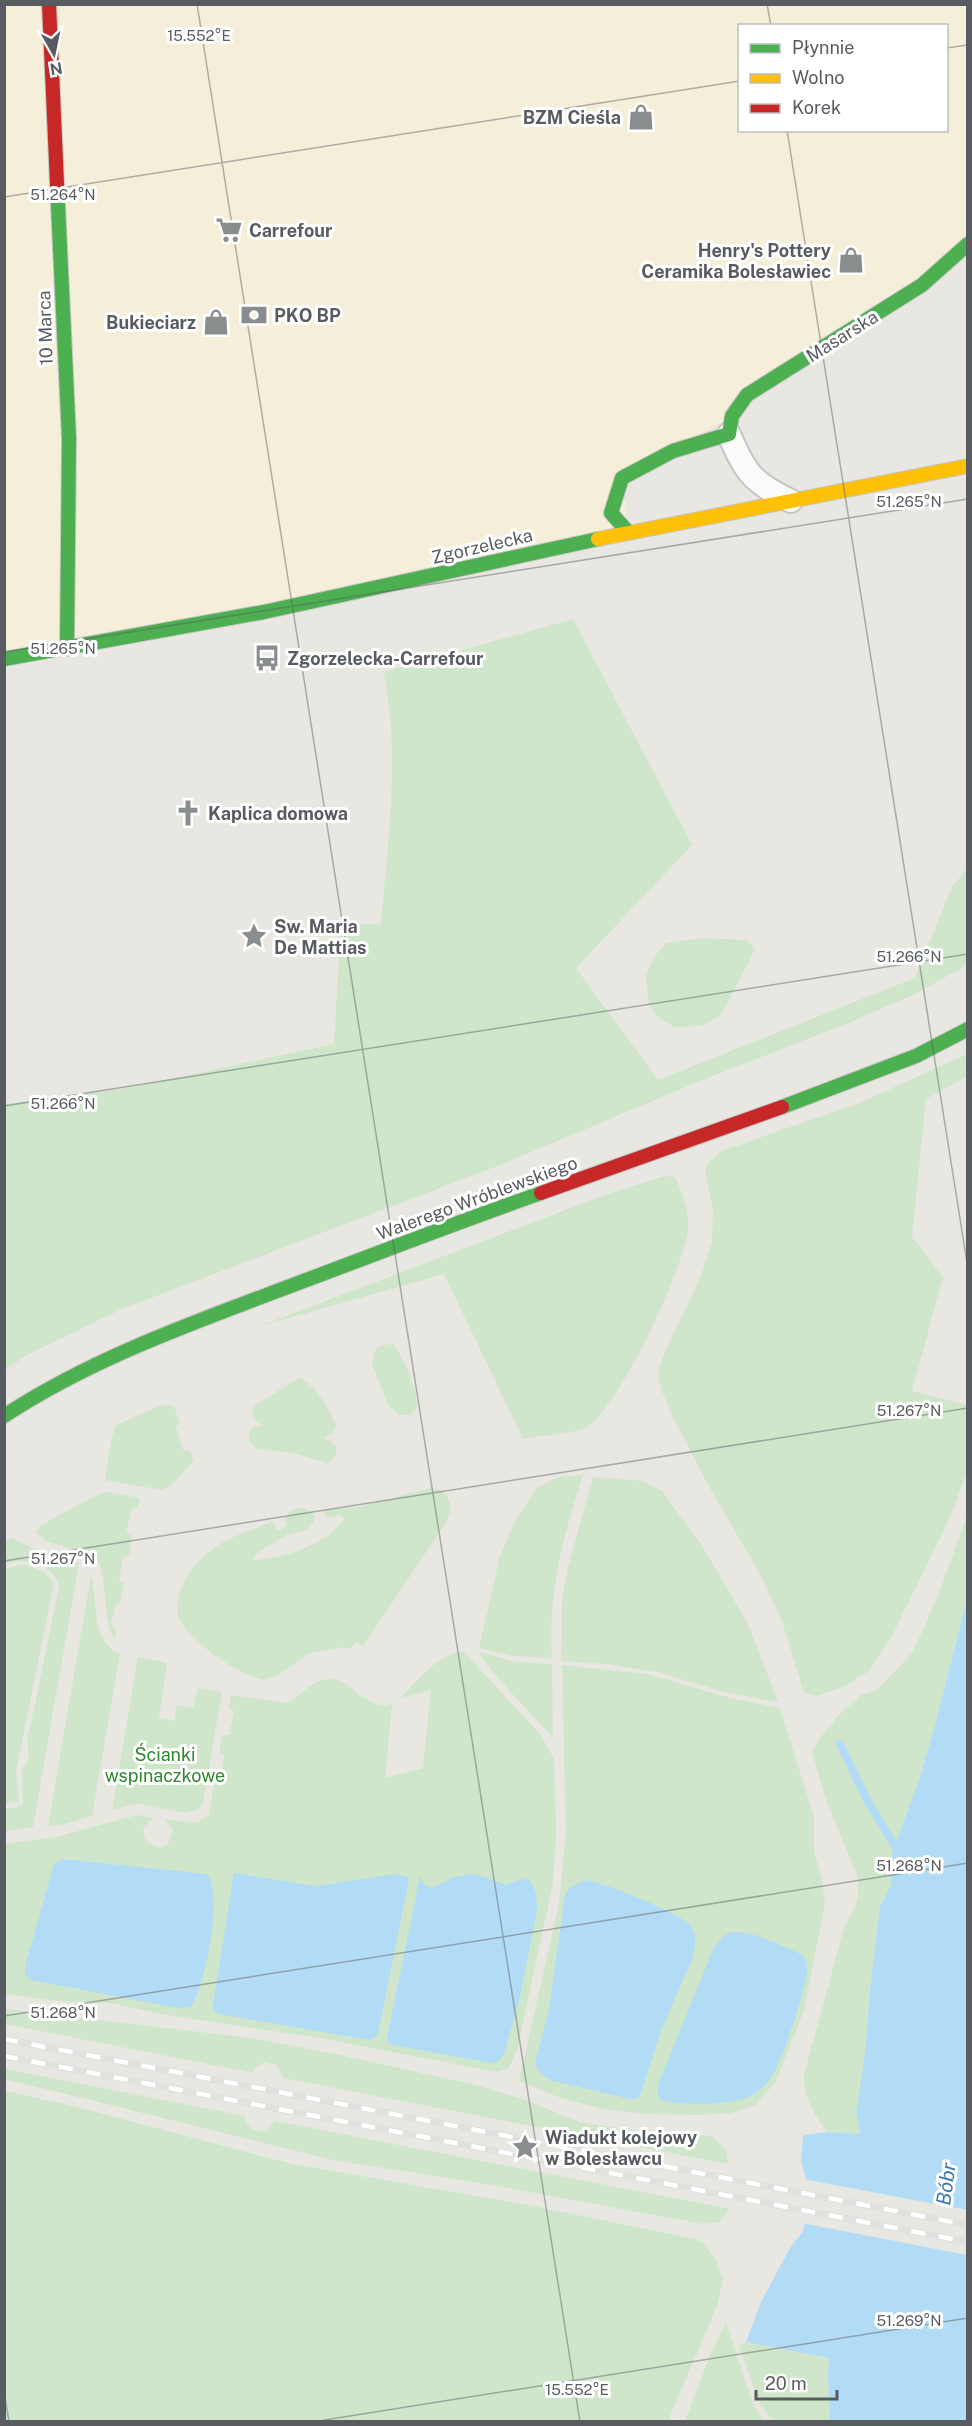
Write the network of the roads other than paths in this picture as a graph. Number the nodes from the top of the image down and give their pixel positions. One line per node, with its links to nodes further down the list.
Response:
1 (49, 4): 7 (street, 10 Marca)
2 (968, 244): 3 (street, Masarska)
3 (729, 434): 5 (street); 6 (street)
4 (968, 466): 5 (street, Zgorzelecka)
5 (791, 501): 6 (street, Zgorzelecka)
6 (628, 532): 7 (street, Zgorzelecka)
7 (67, 649): 8 (street, Zgorzelecka)
8 (4, 659)
9 (968, 1029): 10 (street, Walerego Wróblewskiego)
10 (4, 1416)

